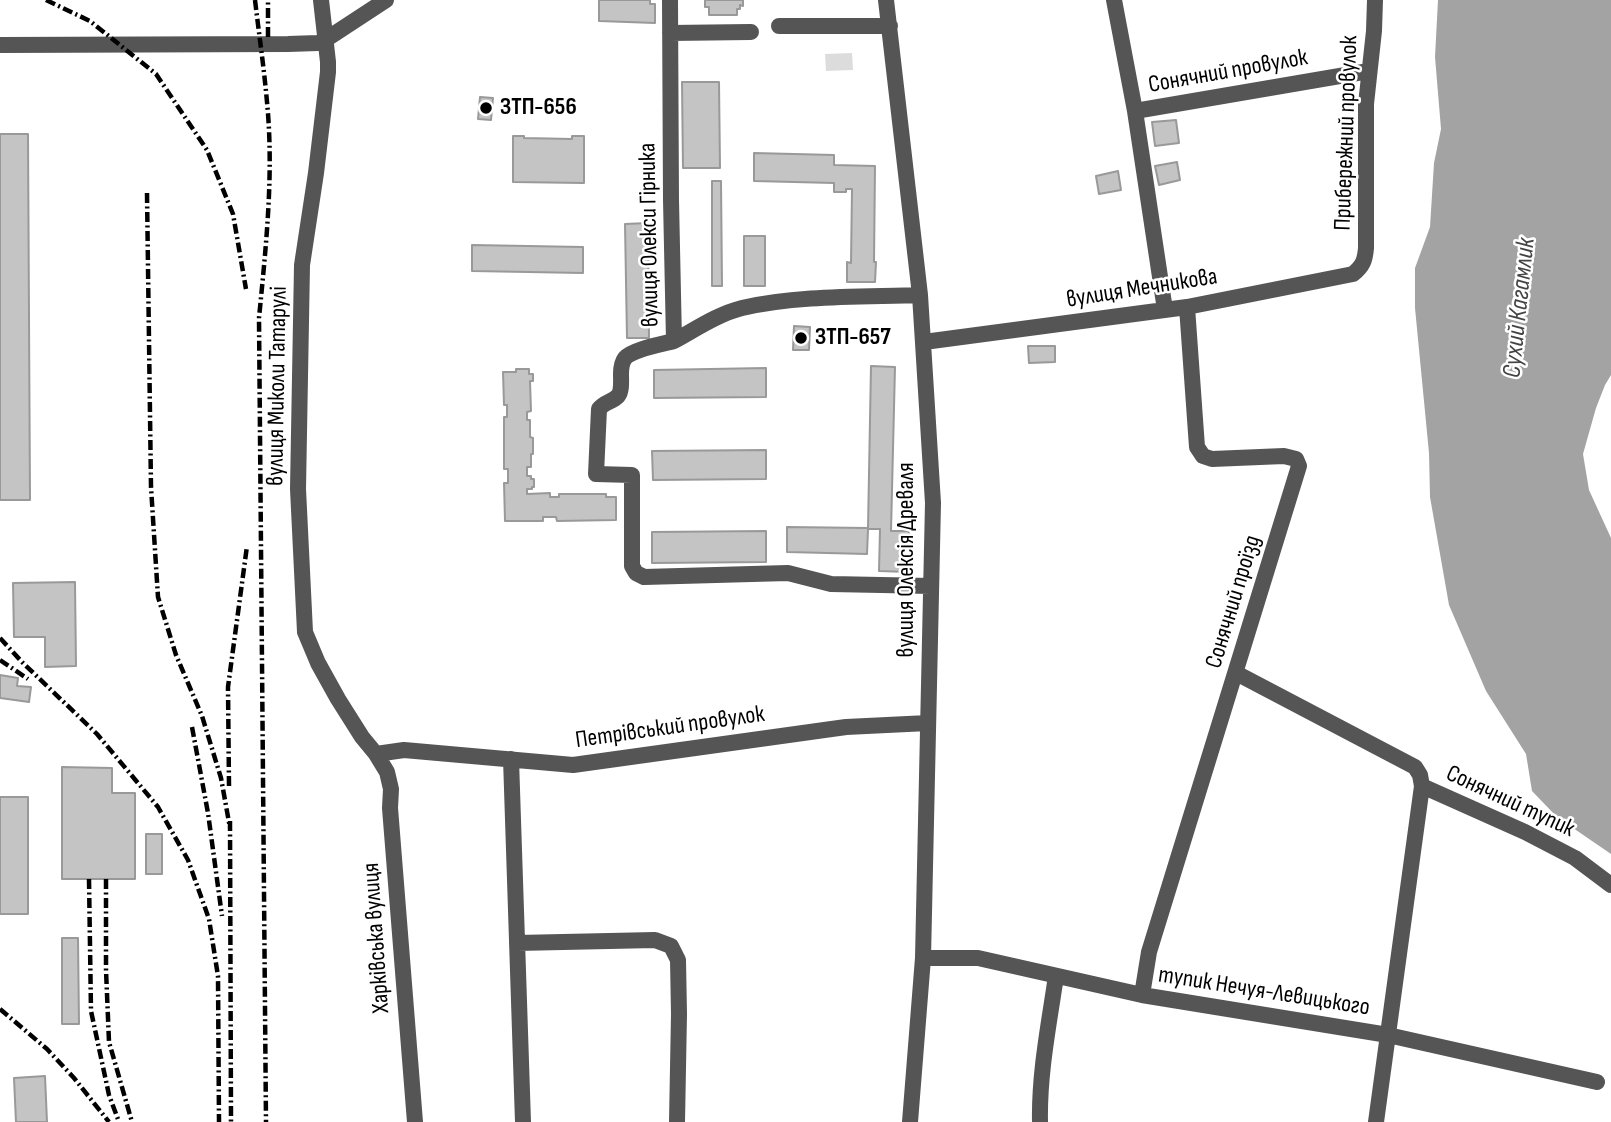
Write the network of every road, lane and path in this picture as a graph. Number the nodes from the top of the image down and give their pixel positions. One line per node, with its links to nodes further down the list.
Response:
1 (321, 0): 12 (street, вулиця Миколи Татарулі)
2 (386, 0): 12 (street)
3 (670, 0): 11 (street, вулиця Олекси Гірника)
4 (886, 0): 9 (street, вулиця Олексія Древаля)
5 (1114, 0): 16 (street)
6 (1375, 0): 15 (street, Прибережний провулок)
7 (779, 26): 8 (street)
8 (841, 26): 9 (street); 13 (street)
9 (890, 26): 18 (street, вулиця Олексія Древаля)
10 (751, 32): 11 (street)
11 (670, 33): 21 (street, вулиця Олекси Гірника)
12 (326, 40): 14 (street); 26 (street, вулиця Миколи Татарулі)
13 (841, 43)
14 (0, 45)
15 (1369, 71): 16 (street, Сонячний провулок); 17 (street, Прибережний провулок)
16 (1135, 111): 20 (street)
17 (1362, 267): 19 (street, вулиця Мечникова)
18 (920, 295): 21 (street, вулиця Олекси Гірника); 22 (street, вулиця Олексія Древаля)
19 (1187, 307): 20 (street, вулиця Мечникова); 24 (street, Сонячний проїзд)
20 (1165, 310): 22 (street, вулиця Мечникова)
21 (674, 341): 23 (street)
22 (924, 342): 23 (street, вулиця Олексія Древаля)
23 (931, 586): 25 (street, вулиця Олексія Древаля)
24 (1236, 673): 28 (street); 33 (street, Сонячний проїзд)
25 (928, 723): 27 (street, Петрівський провулок); 31 (street, вулиця Олексія Древаля)
26 (376, 754): 27 (street, Петрівський провулок); 36 (street, Харківська вулиця)
27 (512, 759): 30 (street)
28 (1422, 786): 29 (street, Сонячний тупик); 34 (street)
29 (1611, 885)
30 (517, 943): 37 (street); 38 (street)
31 (923, 958): 32 (street, тупик Нечуя-Левицького); 39 (street, вулиця Олексія Древаля)
32 (1056, 976): 33 (street, тупик Нечуя-Левицького); 40 (street)
33 (1142, 995): 34 (street, тупик Нечуя-Левицького)
34 (1388, 1035): 35 (street, тупик Нечуя-Левицького); 41 (street)
35 (1597, 1082)
36 (415, 1122)
37 (523, 1122)
38 (677, 1122)
39 (911, 1122)
40 (1040, 1122)
41 (1376, 1122)

